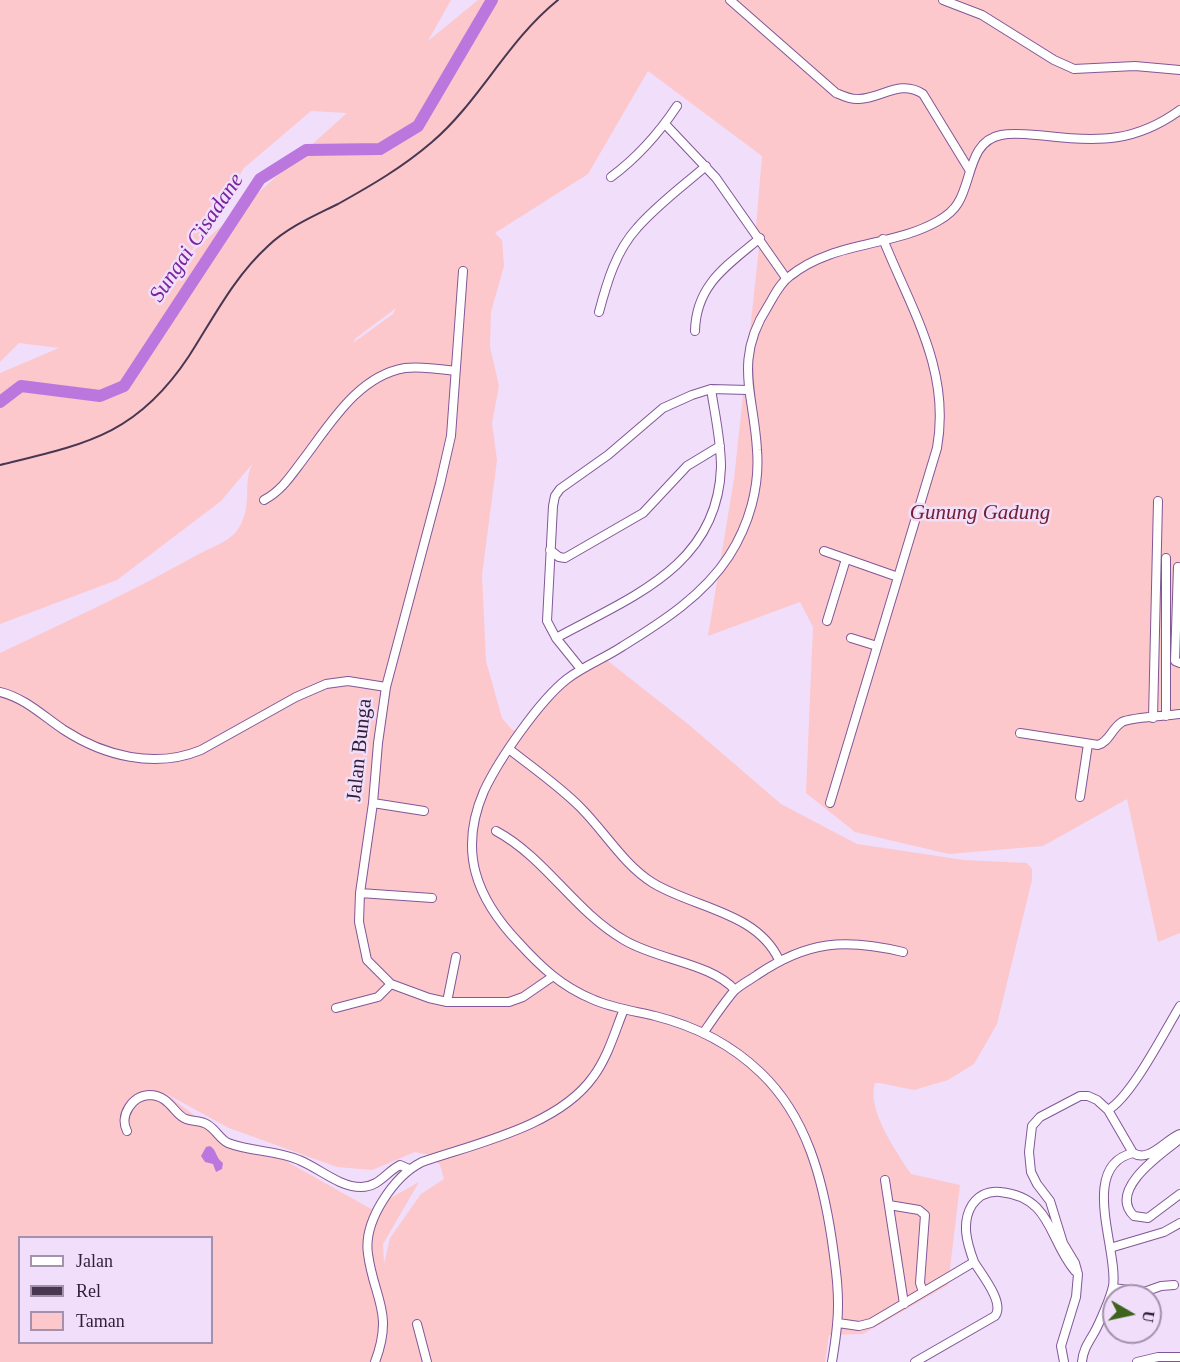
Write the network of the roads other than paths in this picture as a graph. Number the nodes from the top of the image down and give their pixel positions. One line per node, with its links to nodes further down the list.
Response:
1 (730, 0): 8 (street)
2 (943, 0): 3 (street)
3 (1180, 70)
4 (677, 106): 6 (street)
5 (1180, 110): 8 (street)
6 (665, 124): 7 (street); 9 (street)
7 (706, 166): 10 (street); 14 (street)
8 (970, 171): 11 (street)
9 (611, 177)
10 (760, 238): 13 (street); 15 (street)
11 (883, 239): 13 (street); 27 (street)
12 (464, 271): 16 (street)
13 (786, 278): 18 (street)
14 (599, 312)
15 (695, 330)
16 (455, 371): 20 (street); 34 (street)
17 (711, 389): 18 (street); 19 (street); 22 (street)
18 (748, 390): 33 (street)
19 (720, 447): 22 (street); 29 (street)
20 (264, 500)
21 (1158, 501): 38 (street)
22 (550, 550): 29 (street)
23 (824, 551): 25 (street)
24 (1166, 558): 37 (street)
25 (846, 559): 27 (street); 28 (street)
26 (1178, 567): 32 (street)
27 (898, 577): 31 (street)
28 (827, 621)
29 (556, 638): 33 (street)
30 (851, 638): 31 (street)
31 (877, 646): 44 (street)
32 (1180, 663)
33 (581, 669): 41 (street)
34 (386, 687): 35 (street, Jalan Bunga); 43 (street, Jalan Bunga)
35 (0, 692)
36 (1180, 714): 37 (street)
37 (1166, 716): 38 (street)
38 (1153, 717): 40 (street)
39 (1020, 732): 40 (street)
40 (1088, 744): 42 (street)
41 (509, 749): 51 (street); 52 (street)
42 (1080, 797)
43 (373, 803): 45 (street); 47 (street, Jalan Bunga)
44 (830, 803)
45 (423, 811)
46 (496, 831): 54 (street)
47 (360, 893): 48 (street); 53 (street, Jalan Bunga)
48 (432, 898)
49 (903, 952): 51 (street)
50 (456, 957): 55 (street)
51 (779, 960): 54 (street)
52 (552, 977): 55 (street, Jalan Bunga); 58 (street)
53 (391, 984): 55 (street, Jalan Bunga); 57 (street)
54 (735, 990): 59 (street)
55 (447, 1002)
56 (1180, 1006): 60 (street)
57 (336, 1008)
58 (624, 1009): 59 (street); 65 (street)
59 (704, 1032): 79 (street)
60 (1108, 1110): 64 (street); 72 (street)
61 (127, 1131): 65 (street)
62 (1180, 1134): 64 (street)
63 (1180, 1139): 67 (street)
64 (1133, 1153): 70 (street)
65 (409, 1169): 82 (street)
66 (885, 1180): 68 (street)
67 (1180, 1194)
68 (889, 1205): 76 (street); 77 (street)
69 (1180, 1223): 70 (street)
70 (1110, 1248): 73 (street)
71 (974, 1262): 72 (street); 76 (street); 85 (street)
72 (1078, 1274): 86 (street)
73 (1113, 1284)
74 (1174, 1285): 75 (street)
75 (1162, 1286)
76 (923, 1292): 77 (street)
77 (904, 1304): 79 (street)
78 (1102, 1314): 87 (street)
79 (838, 1323): 84 (street)
80 (417, 1324): 83 (street)
81 (1180, 1357): 88 (street)
82 (375, 1362)
83 (426, 1362)
84 (832, 1362)
85 (915, 1362)
86 (1064, 1362)
87 (1082, 1362)
88 (1137, 1362)

